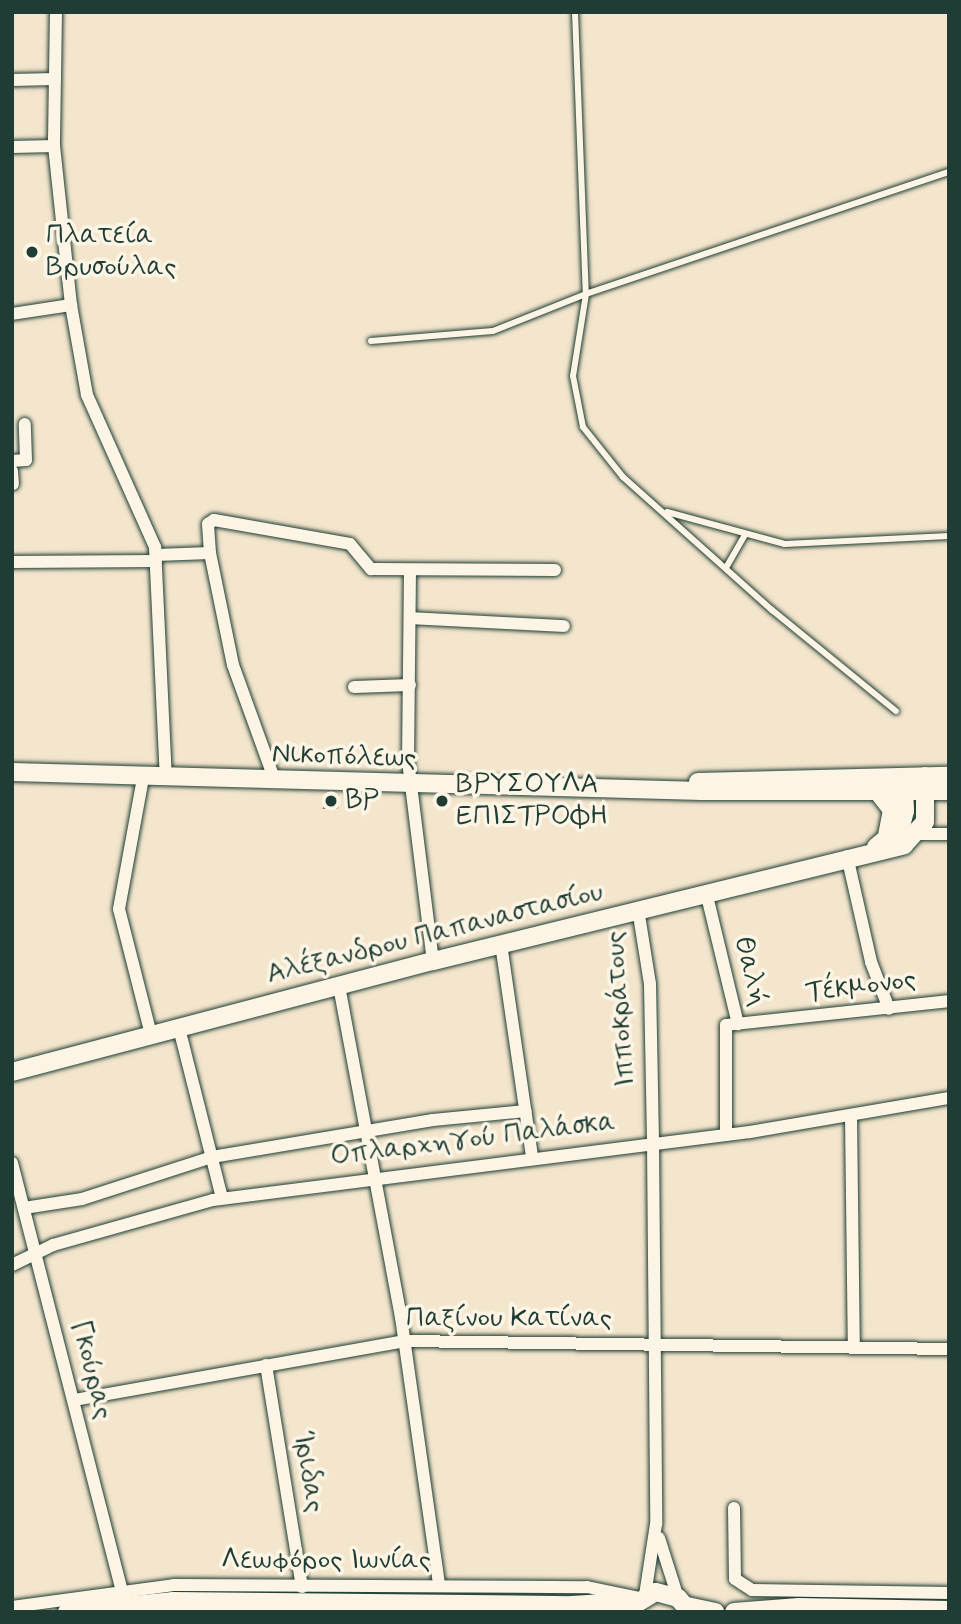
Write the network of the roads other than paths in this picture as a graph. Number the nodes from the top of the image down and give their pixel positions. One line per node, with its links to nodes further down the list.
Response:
1 (56, 12): 3 (street)
2 (575, 12): 8 (lane)
3 (55, 79): 4 (street); 5 (street)
4 (12, 80)
5 (54, 145): 6 (street); 9 (street)
6 (12, 147)
7 (949, 172): 8 (lane)
8 (586, 294): 11 (lane); 16 (lane)
9 (71, 305): 10 (street); 20 (street)
10 (12, 314)
11 (371, 341)
12 (25, 424): 13 (street)
13 (12, 461)
14 (12, 471): 15 (street)
15 (13, 484)
16 (667, 512): 17 (lane); 22 (lane)
17 (745, 535): 18 (lane); 22 (lane)
18 (949, 536)
19 (210, 553): 20 (street); 23 (street); 34 (street)
20 (156, 558): 21 (street); 33 (street)
21 (12, 562)
22 (727, 566): 29 (lane)
23 (411, 569): 24 (street); 25 (street)
24 (555, 570)
25 (410, 618): 26 (street); 27 (street)
26 (564, 626)
27 (410, 685): 28 (street); 37 (street)
28 (354, 687)
29 (896, 711)
30 (12, 772): 32 (main road, Νικοπόλεως)
31 (949, 776): 36 (main road, Νικοπόλεως)
32 (143, 778): 33 (main road, Νικοπόλεως); 54 (street)
33 (166, 779): 34 (main road, Νικοπόλεως)
34 (275, 781): 37 (main road, Νικοπόλεως)
35 (904, 784): 36 (main road, Νικοπόλεως); 38 (main road, Νικοπόλεως); 39 (main road, Νικοπόλεως); 43 (main road)
36 (925, 784): 40 (main road, Νικοπόλεως); 41 (main road)
37 (410, 785): 38 (main road, Νικοπόλεως); 48 (street)
38 (674, 787): 39 (main road, Νικοπόλεως)
39 (878, 792): 43 (main road)
40 (949, 792)
41 (918, 834): 42 (street); 43 (main road, Αλέξανδρου Παπαναστασίου)
42 (949, 834)
43 (876, 846): 44 (main road, Αλέξανδρου Παπαναστασίου)
44 (847, 856): 45 (main road, Αλέξανδρου Παπαναστασίου); 51 (street)
45 (706, 892): 46 (main road, Αλέξανδρου Παπαναστασίου); 52 (street, Θαλή)
46 (638, 909): 47 (main road, Αλέξανδρου Παπαναστασίου); 61 (street, Ιπποκράτους)
47 (501, 944): 48 (main road, Αλέξανδρου Παπαναστασίου); 57 (street)
48 (433, 961): 49 (main road, Αλέξανδρου Παπαναστασίου)
49 (339, 986): 53 (main road, Αλέξανδρου Παπαναστασίου); 59 (street)
50 (949, 1001): 51 (street, Τέκμονος)
51 (889, 1009): 52 (street, Τέκμονος)
52 (738, 1024): 60 (street, Θαλή)
53 (179, 1028): 54 (main road, Αλέξανδρου Παπαναστασίου); 62 (street)
54 (151, 1035): 55 (main road, Αλέξανδρου Παπαναστασίου)
55 (12, 1072)
56 (949, 1098): 58 (street, Οπλαρχηγού Παλάσκα)
57 (526, 1111): 59 (street, Οπλαρχηγού Παλάσκα); 63 (street)
58 (850, 1116): 60 (street, Οπλαρχηγού Παλάσκα); 72 (street)
59 (366, 1132): 62 (street, Οπλαρχηγού Παλάσκα); 65 (street)
60 (726, 1135): 61 (street, Οπλαρχηγού Παλάσκα)
61 (653, 1143): 63 (street, Οπλαρχηγού Παλάσκα); 71 (street, Ιπποκράτους)
62 (212, 1157): 66 (street); 67 (street, Οπλαρχηγού Παλάσκα)
63 (532, 1157): 65 (street, Οπλαρχηγού Παλάσκα)
64 (12, 1163): 67 (street, Γκούρας)
65 (376, 1176): 66 (street, Οπλαρχηγού Παλάσκα); 70 (street)
66 (222, 1198): 68 (street, Οπλαρχηγού Παλάσκα)
67 (24, 1208): 68 (street, Γκούρας)
68 (35, 1252): 69 (street, Οπλαρχηγού Παλάσκα); 75 (street, Γκούρας)
69 (12, 1265)
70 (404, 1341): 71 (street, Παξίνου Κατίνας); 74 (street, Παξίνου Κατίνας); 78 (street)
71 (654, 1345): 72 (street, Παξίνου Κατίνας); 77 (street, Ιπποκράτους)
72 (854, 1348): 73 (street, Παξίνου Κατίνας)
73 (949, 1349)
74 (266, 1364): 75 (street, Παξίνου Κατίνας); 79 (street, Ίριδας)
75 (74, 1400): 80 (street, Γκούρας)
76 (734, 1508): 81 (street)
77 (656, 1524): 82 (street, Ιπποκράτους); 83 (street, Ιπποκράτους)
78 (439, 1585): 79 (street, Λεωφόρος Ιωνίας); 82 (street, Λεωφόρος Ιωνίας)
79 (302, 1587): 80 (street, Λεωφόρος Ιωνίας)
80 (121, 1589): 84 (street, Λεωφόρος Ιωνίας)
81 (949, 1592)
82 (637, 1601): 83 (main road); 86 (main road)
83 (685, 1605): 87 (main road)
84 (12, 1607)
85 (949, 1610): 88 (main road)
86 (67, 1612)
87 (715, 1612)
88 (734, 1612)

